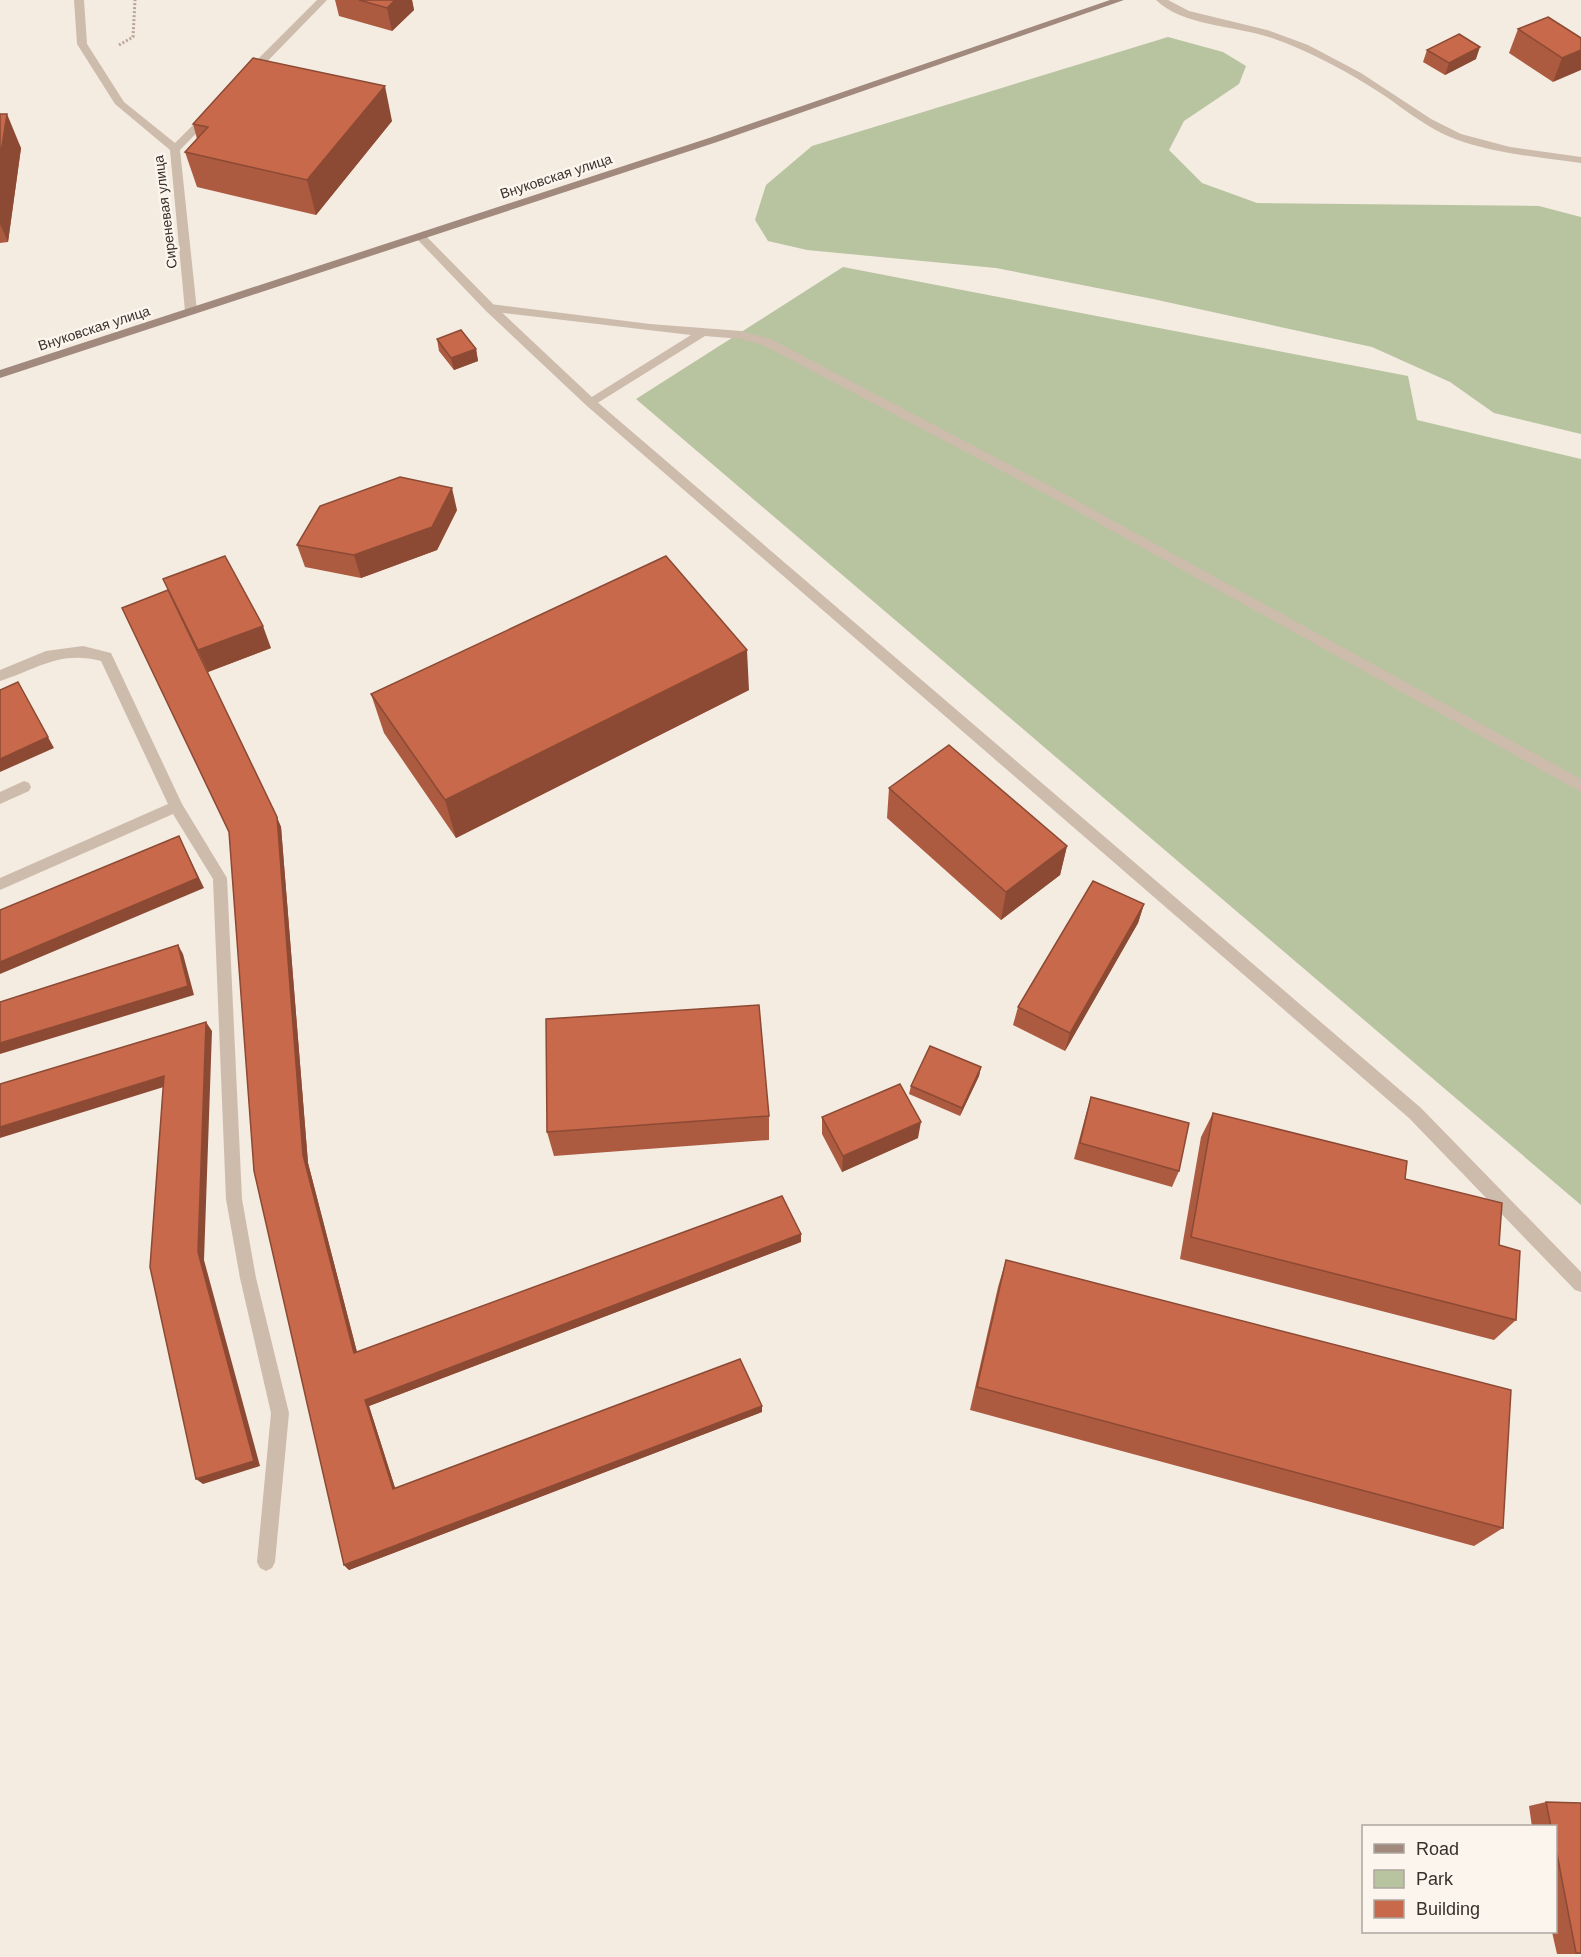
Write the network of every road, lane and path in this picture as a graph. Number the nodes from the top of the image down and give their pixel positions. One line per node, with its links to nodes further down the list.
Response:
1 (79, 0): 6 (street, Сиреневая улица)
2 (135, 0): 6 (path)
3 (322, 0): 7 (street)
4 (1119, 0): 11 (main road, Внуковская улица)
5 (1161, 0): 10 (street)
6 (91, 60): 9 (street, Сиреневая улица)
7 (240, 83)
8 (216, 108): 9 (street)
9 (175, 149): 13 (street, Сиреневая улица)
10 (1581, 160)
11 (420, 236): 12 (street); 13 (main road, Внуковская улица)
12 (490, 308): 14 (street); 16 (street)
13 (191, 311): 15 (main road, Внуковская улица)
14 (702, 333): 16 (street); 18 (street)
15 (0, 374)
16 (591, 403): 23 (street)
17 (0, 676): 21 (street)
18 (1581, 786)
19 (24, 787): 20 (street)
20 (0, 798)
21 (176, 807): 22 (street); 24 (street)
22 (0, 884)
23 (1581, 1284)
24 (266, 1562)

